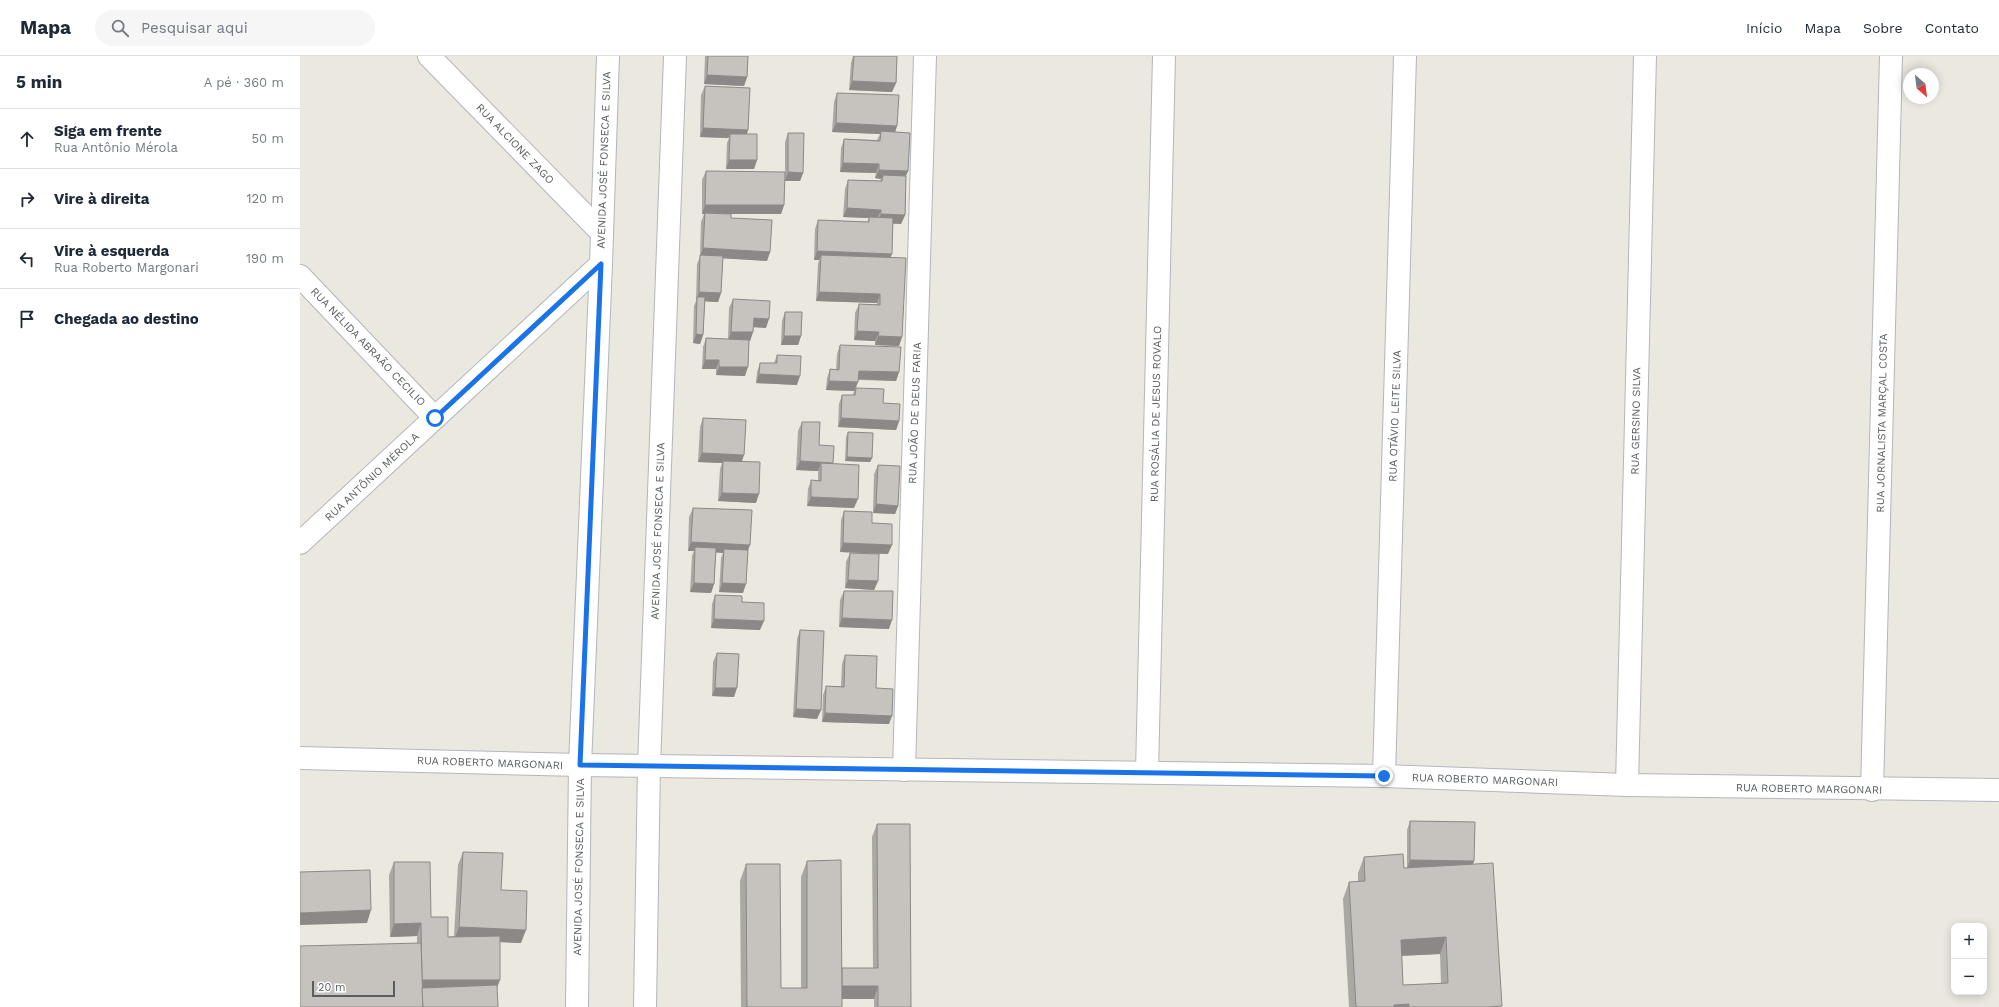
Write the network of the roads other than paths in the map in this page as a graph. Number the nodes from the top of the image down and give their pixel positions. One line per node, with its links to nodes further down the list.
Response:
1 (429, 56): 9 (street, RUA ALCIONE ZAGO)
2 (608, 56): 9 (street, AVENIDA JOSÉ FONSECA E SILVA)
3 (674, 56): 16 (street, AVENIDA JOSÉ FONSECA E SILVA)
4 (925, 56): 17 (street, RUA JOÃO DE DEUS FARIA)
5 (1164, 56): 18 (street, RUA ROSÁLIA DE JESUS ROVALO)
6 (1405, 56): 19 (street, RUA OTÁVIO LEITE SILVA)
7 (1645, 56): 20 (street, RUA GERSINO SILVA)
8 (1891, 56): 21 (street, RUA JORNALISTA MARÇAL COSTA)
9 (601, 232): 10 (street, AVENIDA JOSÉ FONSECA E SILVA)
10 (601, 264): 12 (street, RUA ANTÔNIO MÉROLA); 15 (street, AVENIDA JOSÉ FONSECA E SILVA)
11 (300, 276): 12 (street, RUA NÉLIDA ABRAÃO CECILIO)
12 (435, 418): 13 (street, RUA ANTÔNIO MÉROLA)
13 (300, 543)
14 (300, 758): 15 (street, RUA ROBERTO MARGONARI)
15 (580, 765): 16 (street, RUA ROBERTO MARGONARI); 23 (street, AVENIDA JOSÉ FONSECA E SILVA)
16 (649, 766): 17 (street, RUA ROBERTO MARGONARI); 24 (street, AVENIDA JOSÉ FONSECA E SILVA)
17 (904, 770): 18 (street, RUA ROBERTO MARGONARI)
18 (1147, 772): 19 (street, RUA ROBERTO MARGONARI)
19 (1384, 776): 20 (street, RUA ROBERTO MARGONARI)
20 (1628, 785): 21 (street, RUA ROBERTO MARGONARI)
21 (1872, 790): 22 (street, RUA ROBERTO MARGONARI)
22 (1999, 790)
23 (577, 1007)
24 (645, 1007)

